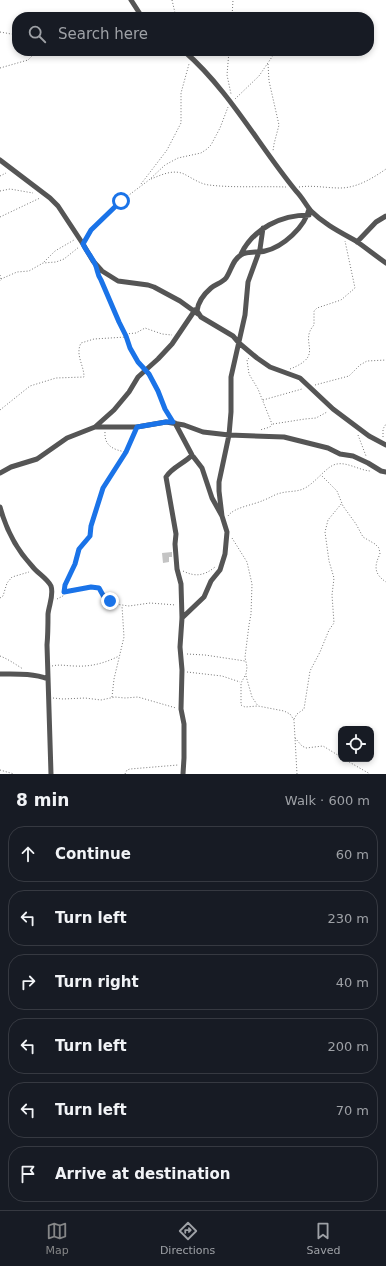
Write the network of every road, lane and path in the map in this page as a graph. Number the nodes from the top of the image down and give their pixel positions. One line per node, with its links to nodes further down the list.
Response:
1 (131, 0): 4 (street)
2 (172, 0): 5 (path)
3 (232, 0): 6 (path)
4 (139, 12)
5 (175, 12)
6 (232, 12)
7 (0, 32): 8 (path)
8 (12, 34)
9 (32, 56): 14 (path)
10 (190, 56): 16 (street); 23 (path)
11 (229, 56): 15 (path)
12 (273, 56): 13 (path)
13 (268, 63): 16 (path); 18 (path)
14 (0, 68)
15 (232, 95)
16 (230, 103): 18 (street); 22 (path)
17 (0, 160): 20 (street)
18 (273, 161): 24 (street)
19 (386, 169): 24 (path)
20 (12, 170): 21 (path); 27 (street)
21 (0, 176)
22 (149, 180): 23 (path); 24 (path)
23 (139, 186): 37 (path)
24 (292, 187): 28 (street)
25 (0, 191): 26 (path)
26 (32, 193)
27 (46, 196): 31 (path); 35 (street)
28 (309, 209): 29 (street); 32 (street)
29 (308, 215): 32 (street); 33 (street); 38 (street)
30 (386, 216): 36 (street)
31 (0, 217)
32 (318, 217): 34 (street)
33 (263, 228): 38 (street); 39 (street)
34 (344, 236): 36 (street); 53 (path)
35 (78, 237): 37 (street); 40 (path)
36 (357, 242): 41 (street)
37 (83, 244): 40 (path); 42 (street)
38 (259, 252): 39 (street); 49 (street)
39 (241, 254): 45 (street)
40 (43, 263): 44 (path)
41 (386, 263)
42 (95, 264): 45 (street); 47 (path)
43 (0, 275): 44 (path)
44 (1, 280)
45 (196, 314): 46 (street); 49 (street)
46 (178, 333): 47 (path); 52 (street)
47 (125, 334): 48 (path)
48 (126, 336): 52 (path); 57 (path)
49 (239, 343): 50 (street); 65 (street)
50 (256, 357): 53 (street); 55 (path)
51 (386, 360): 54 (path)
52 (146, 370): 58 (path); 62 (street)
53 (282, 372): 54 (street)
54 (310, 387): 55 (path); 56 (street)
55 (263, 400): 59 (path)
56 (333, 409): 59 (path); 67 (street)
57 (0, 410)
58 (174, 423): 63 (street); 65 (street); 69 (street)
59 (272, 424): 66 (path)
60 (386, 424): 67 (path)
61 (105, 426): 62 (street); 63 (street); 68 (path)
62 (95, 427): 73 (street)
63 (137, 427): 68 (path)
64 (356, 433): 70 (path)
65 (229, 435): 66 (street); 77 (street)
66 (253, 436): 70 (street)
67 (385, 444)
68 (126, 452): 85 (path)
69 (192, 454): 77 (street); 83 (street)
70 (368, 463): 72 (street)
71 (371, 471): 74 (path)
72 (386, 472)
73 (0, 473)
74 (322, 475): 75 (path); 78 (path)
75 (342, 503): 84 (path); 106 (path)
76 (0, 506): 79 (street)
77 (222, 516): 78 (street)
78 (224, 522): 80 (street)
79 (3, 526): 82 (street)
80 (227, 532): 90 (street); 94 (path)
81 (219, 562): 83 (path)
82 (34, 568): 86 (path); 87 (street)
83 (177, 569): 89 (street)
84 (386, 582)
85 (64, 592): 87 (path); 88 (path)
86 (0, 598)
87 (51, 599): 95 (street)
88 (122, 605): 89 (path); 92 (path)
89 (181, 606): 90 (street)
90 (182, 618): 93 (street)
91 (0, 656): 99 (path)
92 (120, 656): 95 (path); 103 (path)
93 (181, 656): 94 (path); 96 (street)
94 (246, 662): 98 (path)
95 (48, 667): 100 (street)
96 (182, 672): 101 (path); 105 (street)
97 (0, 674): 99 (street)
98 (246, 674): 101 (path); 104 (path)
99 (32, 675): 100 (street)
100 (48, 679): 102 (street)
101 (241, 683): 104 (path)
102 (49, 694): 103 (path); 113 (street)
103 (112, 698): 105 (path)
104 (258, 706): 106 (path)
105 (181, 709): 110 (street)
106 (294, 720): 107 (path)
107 (295, 737): 108 (path); 116 (path)
108 (338, 755)
109 (349, 762): 117 (path)
110 (183, 765): 114 (path); 115 (street)
111 (0, 770): 112 (path)
112 (14, 774)
113 (51, 774)
114 (125, 774)
115 (183, 774)
116 (297, 774)
117 (370, 774)

